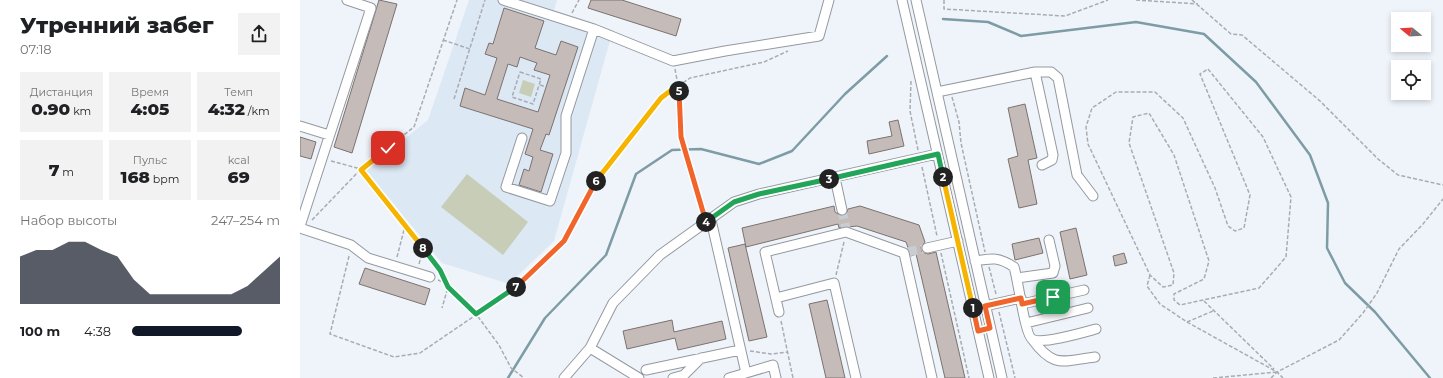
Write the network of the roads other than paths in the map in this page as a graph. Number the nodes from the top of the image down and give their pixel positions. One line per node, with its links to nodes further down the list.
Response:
1 (347, 0): 10 (street)
2 (503, 0): 6 (street)
3 (829, 0): 6 (street)
4 (902, 0): 12 (street)
5 (916, 0): 8 (street)
6 (594, 29): 11 (street)
7 (1035, 72): 8 (street); 13 (street); 15 (street)
8 (937, 92): 22 (street)
9 (300, 126): 10 (street)
10 (329, 136): 18 (street)
11 (522, 138)
12 (938, 154): 14 (street); 20 (street)
13 (1042, 165)
14 (835, 178): 16 (street); 17 (street)
15 (1092, 196)
16 (842, 210)
17 (708, 222): 36 (street); 37 (street)
18 (302, 228): 23 (street)
19 (1049, 240): 24 (street)
20 (958, 241): 21 (street); 34 (street)
21 (927, 248)
22 (975, 261): 24 (street); 28 (street)
23 (430, 277)
24 (1018, 278): 27 (street)
25 (1084, 290): 27 (street)
26 (776, 298): 30 (street); 47 (street); 48 (street)
27 (1021, 301): 28 (street); 31 (street)
28 (985, 306): 32 (street)
29 (1088, 308): 31 (street)
30 (779, 312)
31 (1026, 323): 35 (street)
32 (990, 328): 34 (street); 50 (street)
33 (1096, 329): 35 (street)
34 (978, 331): 49 (street)
35 (1032, 339): 38 (street)
36 (590, 348): 42 (street); 43 (street)
37 (740, 350): 39 (street); 41 (street)
38 (1095, 357)
39 (701, 358): 40 (street); 44 (street)
40 (646, 370)
41 (746, 373): 45 (street); 46 (street)
42 (564, 378)
43 (639, 378)
44 (673, 378)
45 (729, 378)
46 (776, 378)
47 (856, 378)
48 (932, 378)
49 (989, 378)
50 (1002, 378)

